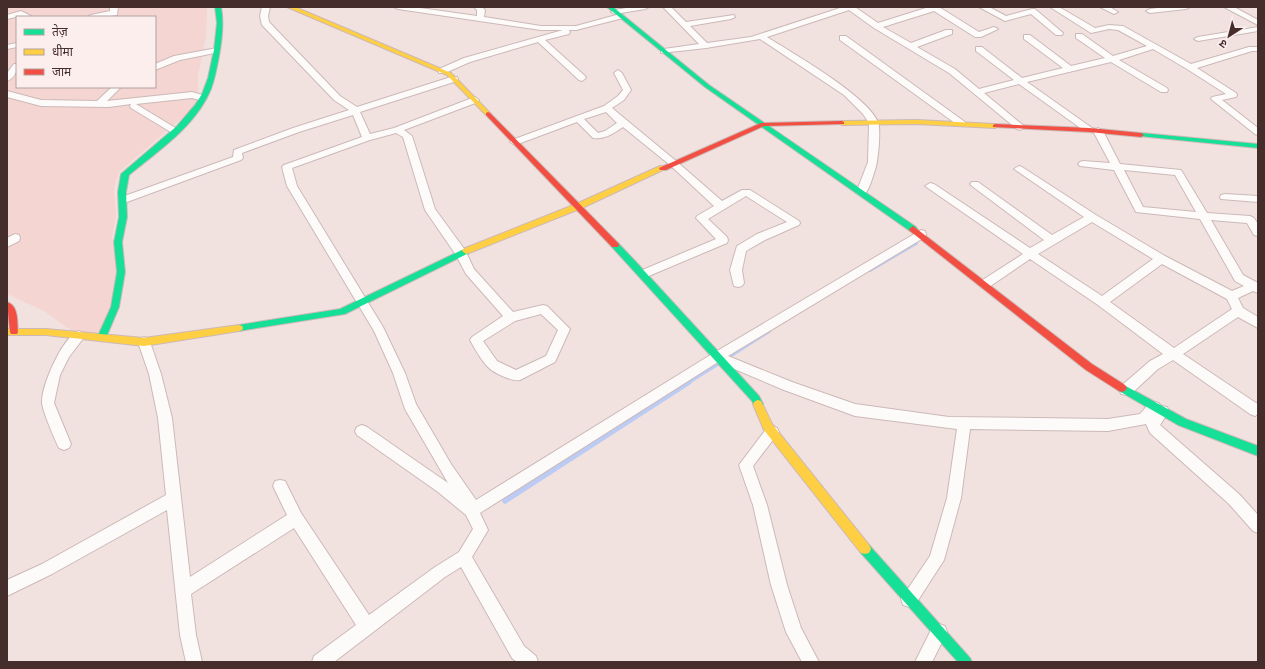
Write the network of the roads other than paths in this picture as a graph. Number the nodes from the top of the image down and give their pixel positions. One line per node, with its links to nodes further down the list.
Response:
1 (218, 7): 44 (street)
2 (266, 7): 66 (street)
3 (290, 7): 51 (street)
4 (398, 7): 24 (street)
5 (478, 7): 24 (street)
6 (645, 7): 18 (street)
7 (667, 7): 26 (street)
8 (850, 7): 15 (street); 27 (street)
9 (983, 7): 32 (street)
10 (1054, 7): 41 (street)
11 (1104, 7): 19 (street)
12 (1186, 7): 16 (street)
13 (1228, 7): 25 (street)
14 (934, 8): 27 (street); 29 (street)
15 (838, 9): 33 (street)
16 (1150, 11)
17 (114, 12): 21 (street)
18 (615, 12): 28 (street); 45 (street)
19 (1114, 12)
20 (26, 16): 22 (street)
21 (96, 16)
22 (7, 17)
23 (732, 17): 26 (street)
24 (479, 19): 28 (street)
25 (1258, 23)
26 (686, 24): 39 (street)
27 (877, 26): 40 (street)
28 (576, 28): 38 (street)
29 (994, 29)
30 (1258, 29): 37 (street)
31 (949, 32): 40 (street)
32 (1059, 33)
33 (761, 36): 39 (street); 69 (street)
34 (1078, 36): 46 (street)
35 (1027, 37): 50 (street)
36 (844, 38): 71 (street)
37 (1198, 39)
38 (540, 40): 51 (street); 54 (street)
39 (706, 46): 45 (street)
40 (911, 46): 59 (street)
41 (1152, 47): 46 (street); 49 (street)
42 (980, 49): 56 (street)
43 (1258, 49): 49 (street)
44 (217, 50): 48 (street); 61 (street)
45 (664, 51): 70 (street)
46 (1112, 59): 50 (street); 58 (street)
47 (16, 67): 53 (street)
48 (156, 67)
49 (1190, 67): 76 (street)
50 (1069, 69): 56 (street)
51 (442, 71): 55 (street)
52 (618, 73): 65 (street)
53 (7, 78)
54 (582, 78)
55 (454, 79): 62 (street); 66 (street)
56 (1020, 81): 59 (street); 75 (street)
57 (116, 88): 63 (street)
58 (1164, 90)
59 (978, 92): 72 (street)
60 (7, 94): 63 (street)
61 (203, 98): 63 (street); 74 (street)
62 (475, 100): 73 (street); 78 (street)
63 (99, 104)
64 (134, 106): 74 (street)
65 (607, 108): 67 (street); 68 (street)
66 (355, 110): 77 (street); 89 (street)
67 (578, 118): 68 (street); 78 (street)
68 (622, 123): 80 (street)
69 (874, 123): 70 (street); 71 (street); 86 (street)
70 (763, 124): 80 (street); 86 (street)
71 (962, 124): 72 (street)
72 (1020, 127): 75 (street)
73 (397, 130): 77 (street); 99 (street)
74 (174, 131): 89 (street)
75 (1094, 131): 79 (street); 82 (street)
76 (1258, 132)
77 (367, 138): 107 (street)
78 (515, 142): 90 (street)
79 (1258, 146)
80 (673, 164): 90 (street); 91 (street)
81 (1083, 164): 82 (street)
82 (1116, 166): 93 (street); 93 (street)
83 (1019, 169): 92 (street)
84 (975, 184): 97 (street)
85 (930, 186): 100 (street)
86 (861, 193): 95 (street)
87 (1225, 197): 88 (street)
88 (1258, 199)
89 (123, 200): 115 (street)
90 (579, 206): 99 (street); 102 (street)
91 (721, 206): 96 (street); 98 (street)
92 (1092, 217): 97 (street); 101 (street)
93 (1204, 217): 94 (street); 105 (street)
94 (1258, 232)
95 (921, 234): 104 (street); 118 (street)
96 (723, 240): 98 (street); 102 (street)
97 (1051, 240): 100 (street)
98 (741, 249): 103 (street)
99 (461, 253): 107 (street); 111 (street)
100 (1029, 254): 104 (street); 108 (street)
101 (1161, 259): 106 (street); 108 (street)
102 (644, 274): 118 (street)
103 (738, 283)
104 (984, 284): 119 (street)
105 (1256, 288): 106 (street)
106 (1232, 296): 110 (street)
107 (362, 302): 116 (street); 129 (street)
108 (1102, 302): 117 (street)
109 (7, 305): 113 (street)
110 (1238, 311): 112 (street); 117 (street)
111 (511, 317): 111 (street)
112 (1258, 323)
113 (10, 332): 114 (street)
114 (79, 336): 115 (street); 125 (street)
115 (102, 338): 116 (street)
116 (144, 342): 128 (street)
117 (1173, 354): 119 (street); 120 (street)
118 (720, 360): 122 (street); 124 (street); 129 (street)
119 (1126, 390): 121 (street)
120 (1258, 408)
121 (1158, 409): 122 (street); 126 (street); 131 (street)
122 (964, 423): 135 (street)
123 (362, 431): 129 (street)
124 (772, 432): 135 (street); 141 (street)
125 (64, 444)
126 (1258, 451)
127 (280, 486): 130 (street)
128 (173, 499): 133 (street); 134 (street)
129 (471, 511): 132 (street)
130 (296, 518): 134 (street); 136 (street)
131 (1258, 526)
132 (464, 557): 136 (street); 140 (street)
133 (7, 588)
134 (183, 590): 138 (street)
135 (909, 599): 137 (street)
136 (367, 627): 139 (street)
137 (939, 632): 142 (street); 143 (street)
138 (194, 662)
139 (320, 662)
140 (530, 662)
141 (811, 662)
142 (923, 662)
143 (966, 662)

